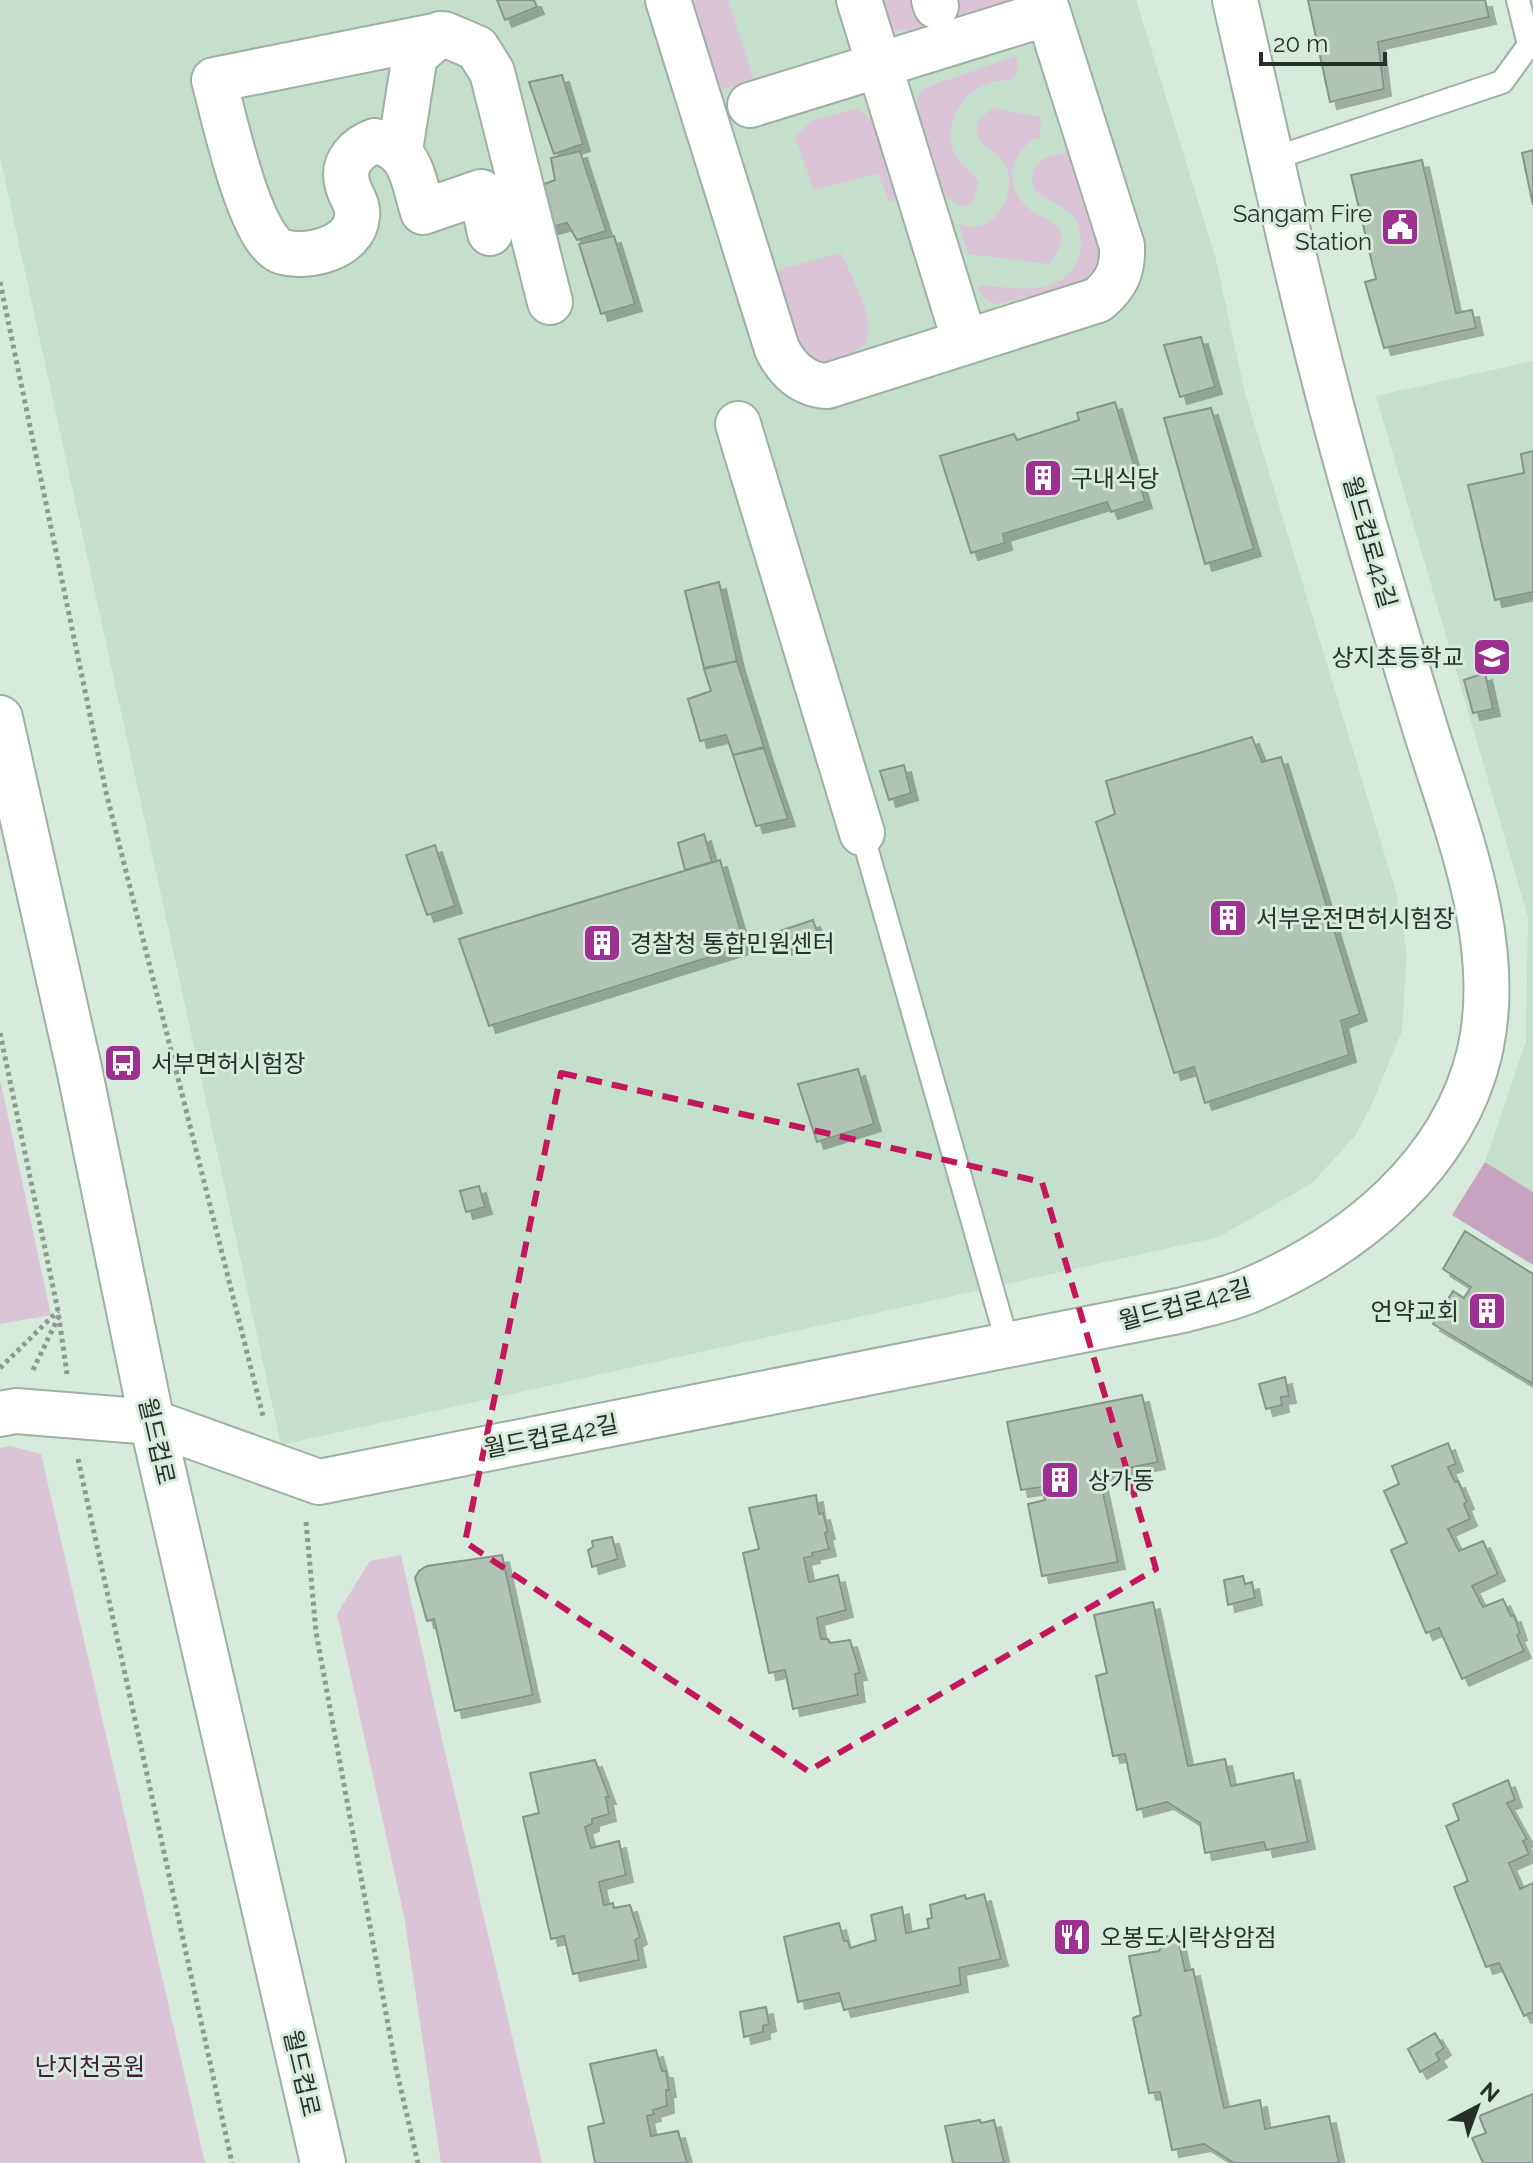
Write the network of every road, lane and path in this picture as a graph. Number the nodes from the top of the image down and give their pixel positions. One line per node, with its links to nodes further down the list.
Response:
1 (668, 0): 14 (street)
2 (859, 0): 7 (street)
3 (1235, 0): 10 (street, 월드컵로42길)
4 (1518, 0): 10 (lane)
5 (1046, 6): 7 (street); 14 (street)
6 (440, 34): 9 (street); 9 (street); 13 (street)
7 (879, 66): 8 (street); 14 (street)
8 (750, 105)
9 (400, 150): 11 (street)
10 (1272, 159): 20 (street, 월드컵로42길)
11 (490, 233)
12 (0, 282): 25 (path)
13 (550, 302)
14 (965, 342)
15 (738, 424): 17 (street)
16 (0, 718): 24 (street, 월드컵로)
17 (862, 833): 20 (lane)
18 (0, 1033): 19 (path)
19 (58, 1314): 21 (path); 22 (path); 23 (path)
20 (1008, 1345): 26 (street, 월드컵로42길)
21 (0, 1368)
22 (15, 1402): 23 (street, 월드컵로42길)
23 (73, 1416): 24 (street, 월드컵로42길); 27 (path)
24 (152, 1422): 26 (street, 월드컵로42길); 28 (street, 월드컵로)
25 (265, 1423)
26 (301, 1476): 29 (path)
27 (232, 2163)
28 (323, 2163)
29 (418, 2163)

